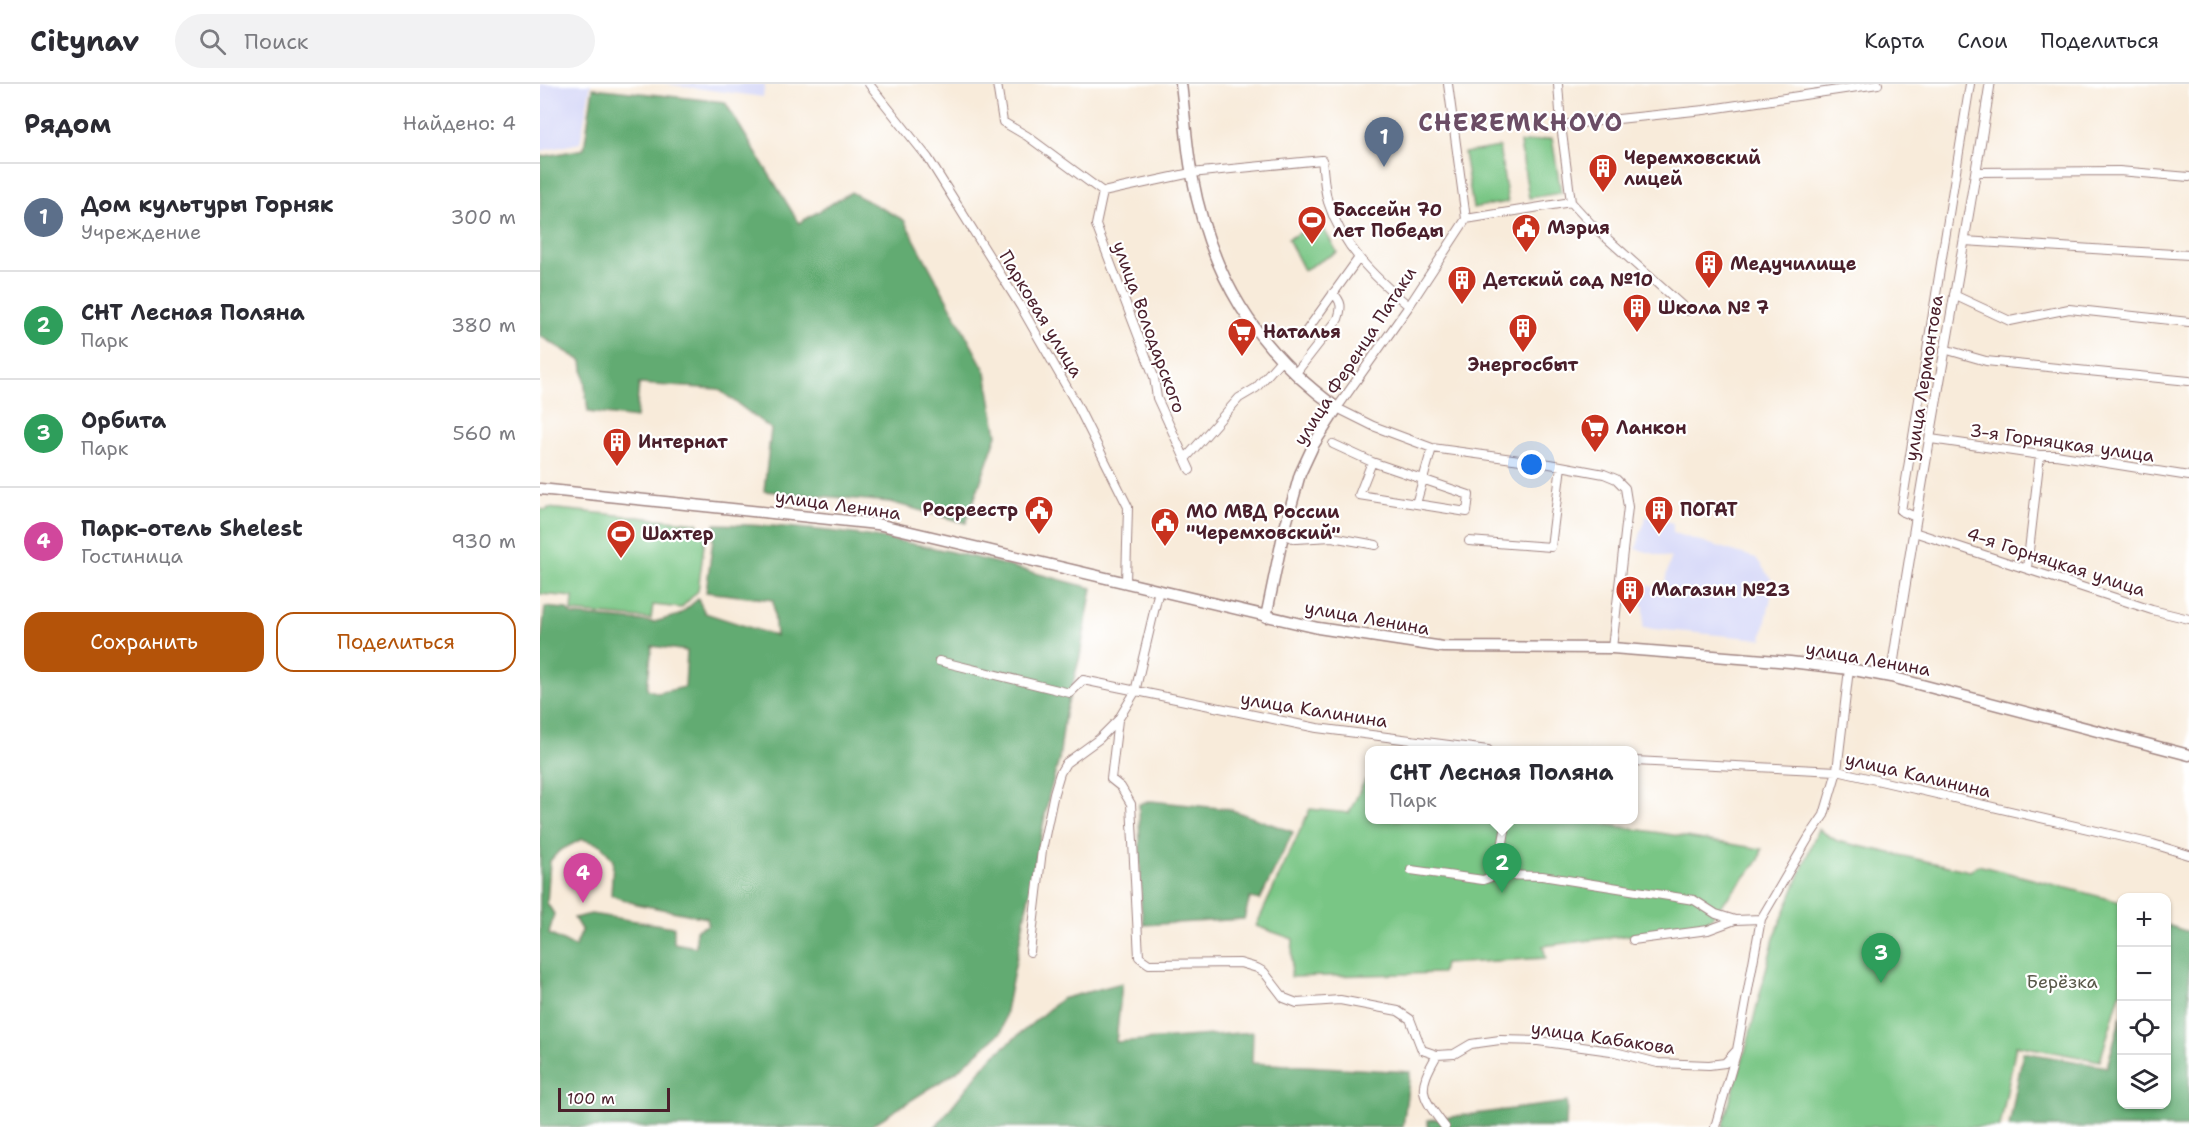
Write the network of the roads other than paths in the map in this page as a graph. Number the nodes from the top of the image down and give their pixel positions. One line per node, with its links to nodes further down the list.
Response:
1 (869, 84): 48 (street, Парковая улица)
2 (997, 84): 13 (street)
3 (1181, 84): 11 (main road)
4 (1448, 84): 15 (street)
5 (1558, 84): 9 (street)
6 (1878, 84): 9 (street)
7 (1970, 84): 42 (street)
8 (1990, 84): 10 (street, улица Лермонтова)
9 (1561, 125): 14 (street)
10 (1976, 172): 12 (street); 16 (street, улица Лермонтова)
11 (1191, 173): 13 (street); 18 (street); 26 (main road)
12 (2189, 177)
13 (1102, 192): 34 (street, улица Володарского)
14 (1571, 202): 15 (street); 22 (street)
15 (1466, 219): 21 (street, улица Ференца Патаки)
16 (1964, 241): 17 (street); 20 (street, улица Лермонтова)
17 (2189, 255)
18 (1358, 259): 19 (street); 21 (street)
19 (1333, 293): 24 (street); 27 (street)
20 (1954, 296): 23 (street); 25 (street, улица Лермонтова)
21 (1409, 306): 29 (street, улица Ференца Патаки)
22 (1688, 311)
23 (2189, 322)
24 (1302, 337)
25 (1944, 349): 28 (street); 30 (street, улица Лермонтова)
26 (1281, 360): 27 (main road); 34 (street)
27 (1295, 374): 29 (main road)
28 (2189, 381)
29 (1337, 408): 32 (street); 44 (main road, улица Ференца Патаки)
30 (1931, 439): 33 (street, 3-я Горняцкая улица); 42 (street, улица Лермонтова)
31 (1333, 444): 35 (street)
32 (1432, 448): 36 (street); 39 (street)
33 (2040, 455): 38 (street, 3-я Горняцкая улица); 47 (street)
34 (1185, 459): 37 (street, улица Володарского)
35 (1372, 462): 39 (street); 41 (street)
36 (1561, 466): 45 (street); 52 (street)
37 (1190, 471)
38 (2189, 476)
39 (1423, 479): 41 (street); 41 (street)
40 (540, 489): 48 (main road, улица Ленина)
41 (1416, 504)
42 (1916, 517): 43 (street, улица Лермонтова)
43 (1914, 532): 47 (street, 4-я Горняцкая улица); 55 (street, улица Лермонтова)
44 (1283, 535): 46 (street); 50 (main road, улица Ференца Патаки)
45 (1469, 541)
46 (1376, 545)
47 (2027, 568): 51 (street, 4-я Горняцкая улица)
48 (1126, 582): 49 (main road, улица Ленина)
49 (1159, 591): 50 (main road, улица Ленина); 56 (street)
50 (1266, 616): 52 (main road, улица Ленина)
51 (2189, 619)
52 (1612, 648): 54 (main road, улица Ленина)
53 (939, 661): 56 (street, улица Калинина)
54 (1849, 669): 55 (main road, улица Ленина); 61 (street)
55 (1891, 677): 59 (main road, улица Ленина)
56 (1135, 692): 57 (street); 58 (street, улица Калинина)
57 (1118, 720): 69 (street); 71 (street)
58 (1457, 746)
59 (2189, 755)
60 (1638, 761): 61 (street, улица Калинина)
61 (1837, 771): 63 (street, улица Калинина); 66 (street)
62 (1506, 824): 65 (street)
63 (2189, 855)
64 (1411, 870): 65 (street)
65 (1497, 875): 67 (street)
66 (1761, 919): 67 (street); 70 (street)
67 (1735, 920): 68 (street)
68 (1633, 940)
69 (1030, 952)
70 (1737, 1050): 71 (street, улица Кабакова); 73 (street)
71 (1437, 1055): 72 (street)
72 (1445, 1127)
73 (1715, 1127)

